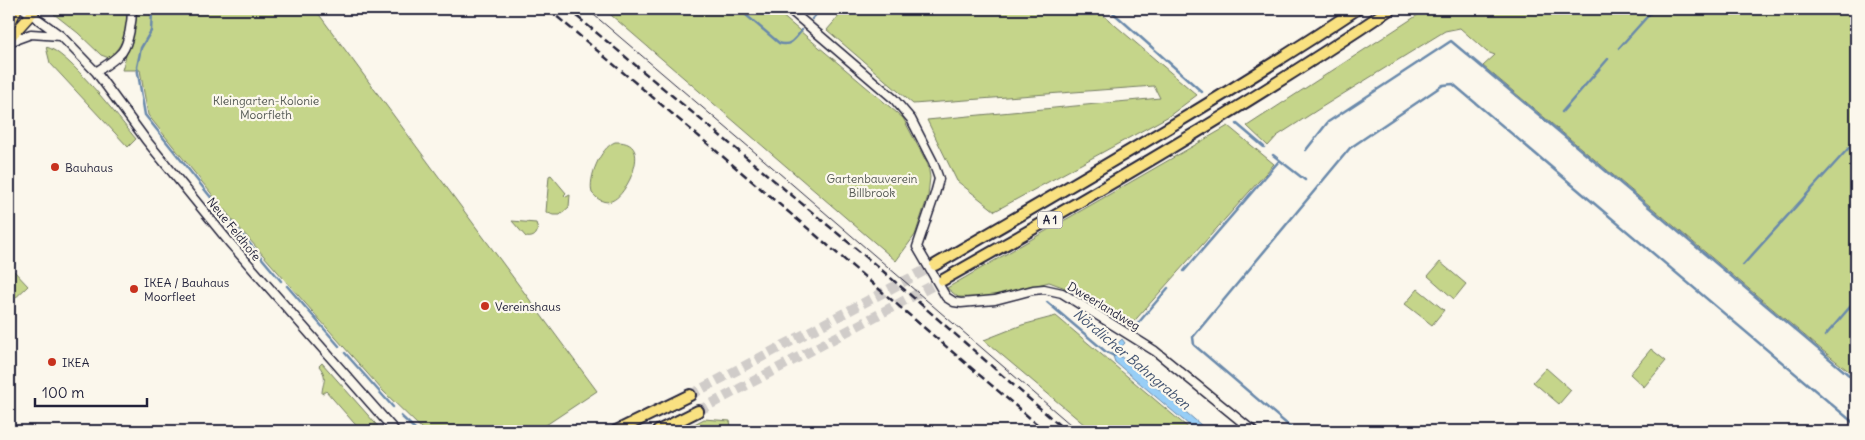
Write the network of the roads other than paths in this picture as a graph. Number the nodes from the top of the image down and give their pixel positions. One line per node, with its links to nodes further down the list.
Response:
1 (16, 9): 7 (main road); 8 (main road)
2 (132, 9): 11 (street)
3 (789, 9): 19 (street, Dweerlandweg)
4 (1357, 9): 12 (highway, A 1)
5 (1390, 9): 13 (highway, A 1)
6 (31, 11): 9 (street, Neue Feldhofe); 10 (main road)
7 (9, 14)
8 (9, 26)
9 (61, 36): 10 (street); 11 (street, Neue Feldhofe)
10 (9, 41)
11 (96, 72): 16 (street, Neue Feldhofe)
12 (935, 265)
13 (943, 280)
14 (690, 395): 17 (highway)
15 (698, 411): 18 (highway)
16 (395, 431)
17 (616, 431)
18 (658, 431)
19 (1253, 431)

